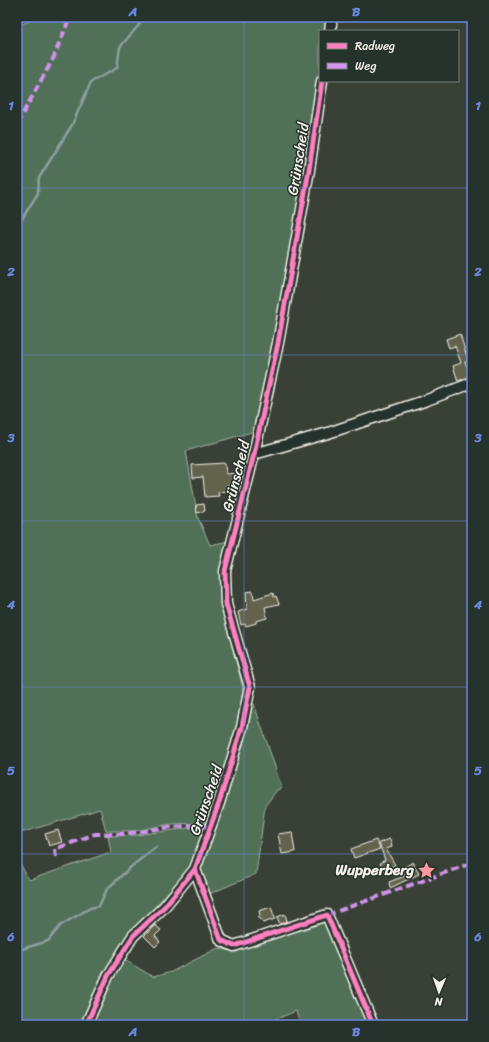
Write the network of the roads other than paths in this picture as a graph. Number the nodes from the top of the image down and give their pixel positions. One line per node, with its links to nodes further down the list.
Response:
1 (332, 17): 2 (street)
2 (330, 30)
3 (322, 82): 5 (street, Grünscheid)
4 (472, 383): 5 (street, Grünscheid)
5 (254, 454): 6 (street, Grünscheid)
6 (195, 869): 7 (street, Grünscheid); 8 (street)
7 (86, 1025)
8 (373, 1025)

